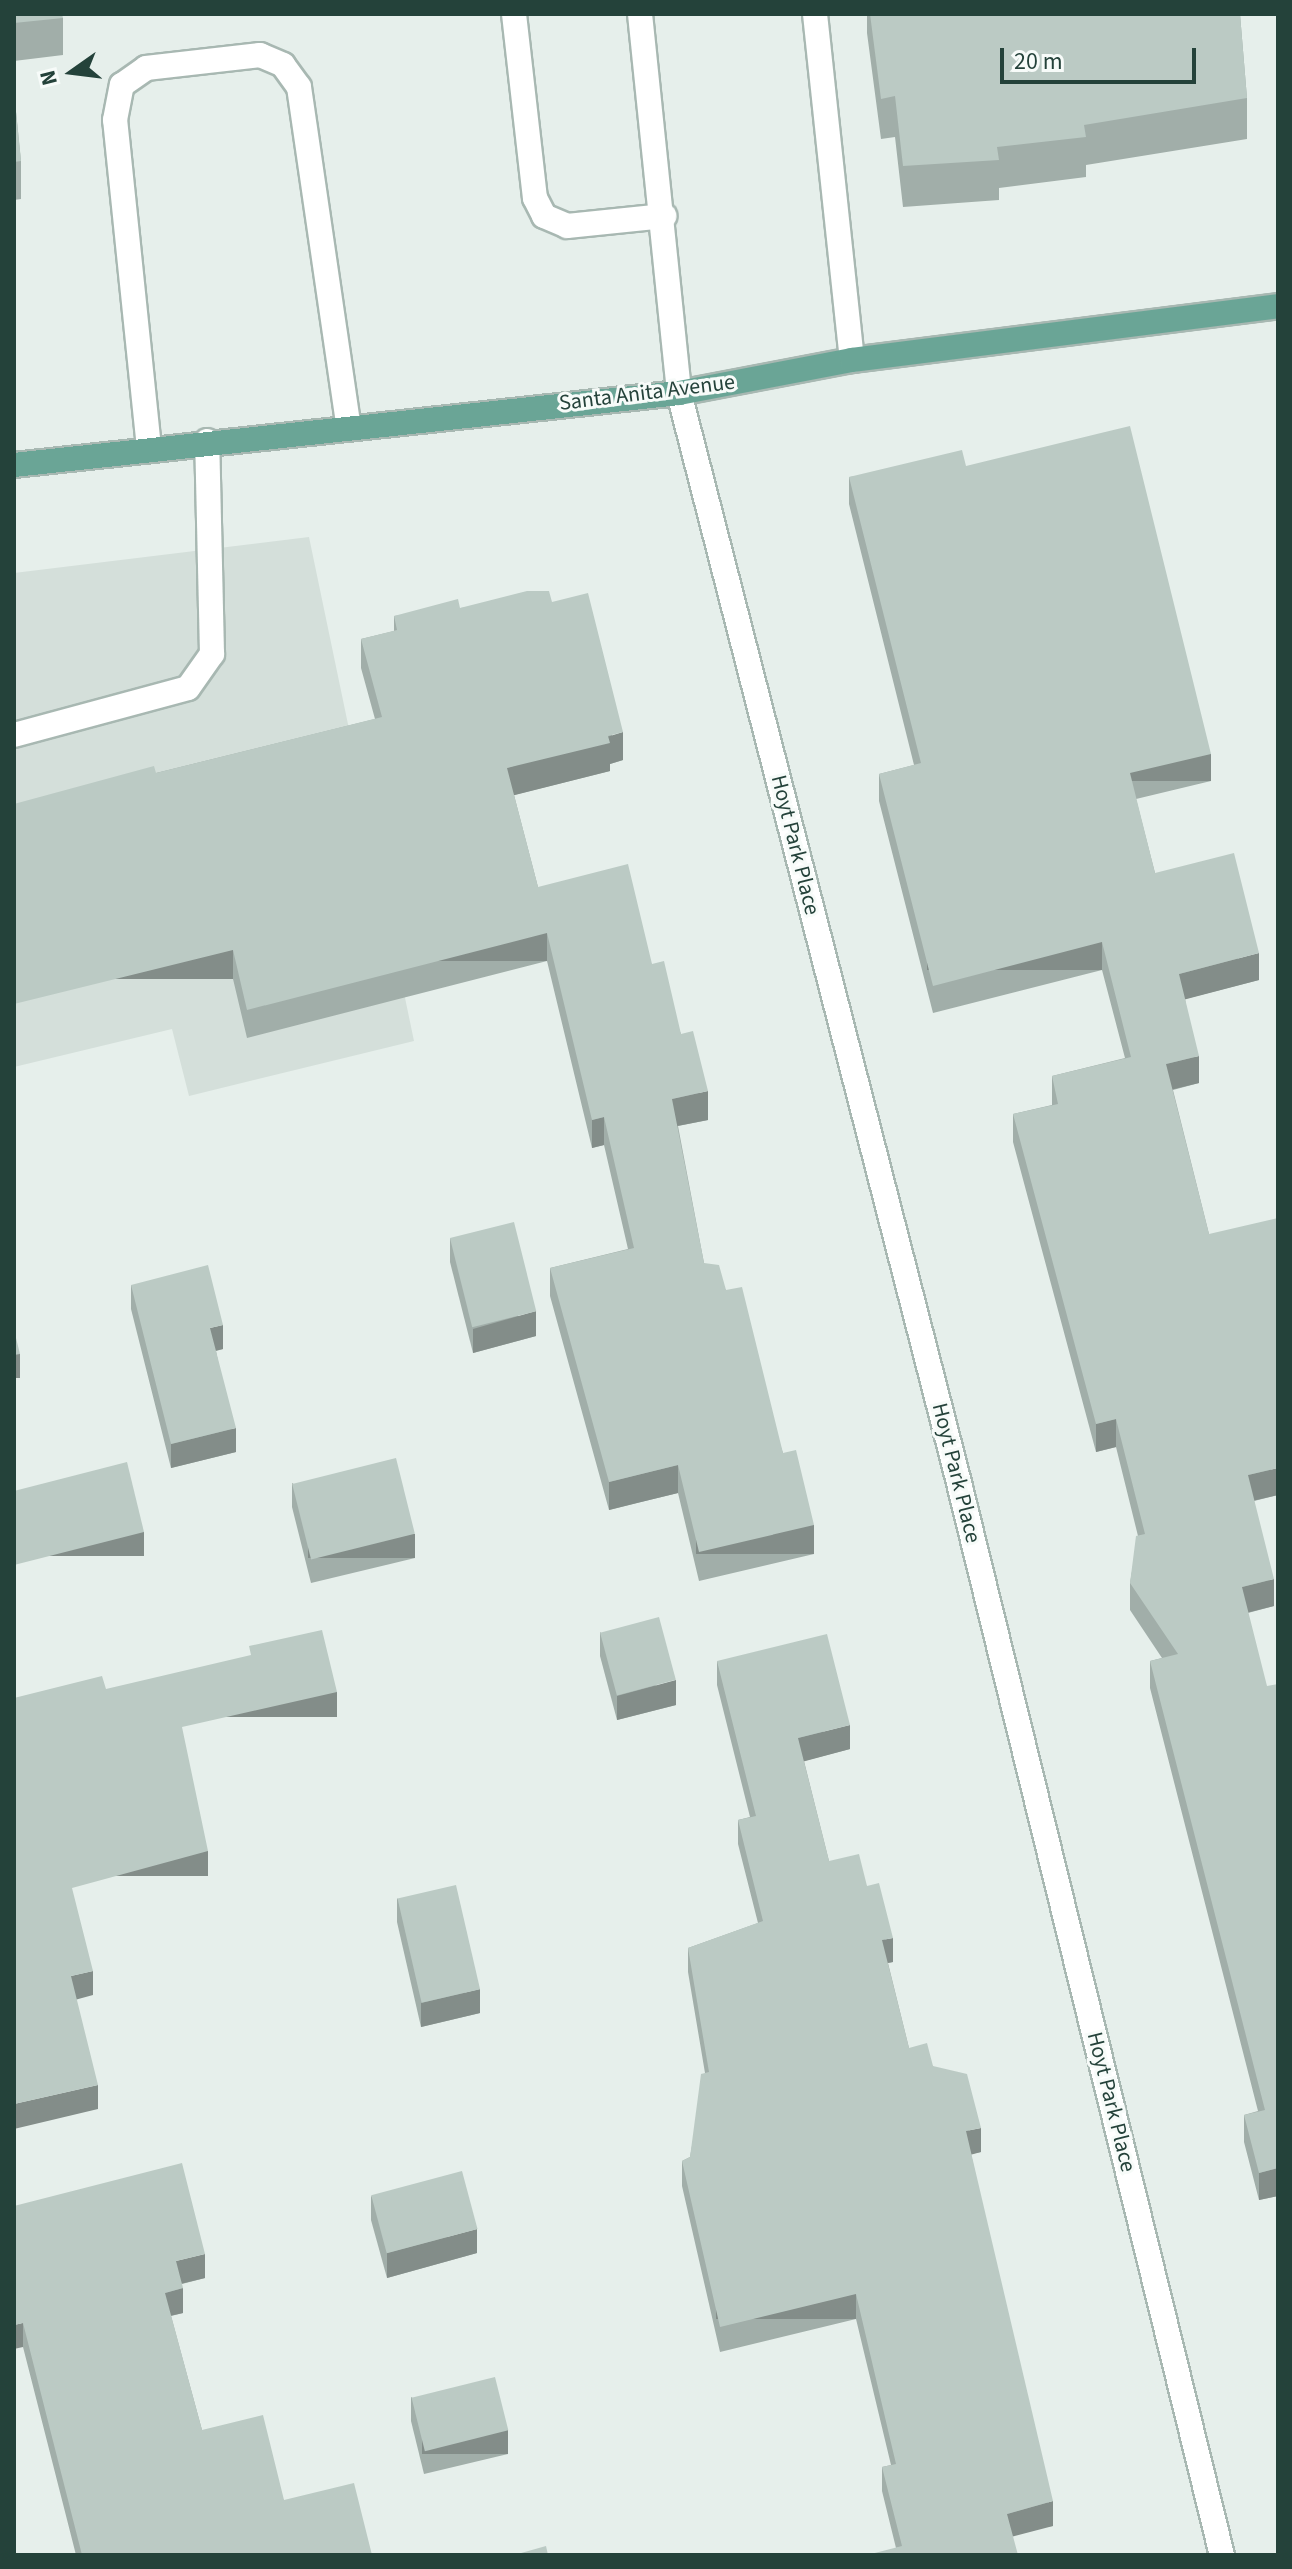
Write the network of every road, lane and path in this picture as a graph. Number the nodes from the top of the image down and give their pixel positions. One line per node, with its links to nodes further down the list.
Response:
1 (514, 14): 4 (street)
2 (640, 14): 4 (street, Hoyt Park Place)
3 (815, 14): 6 (street)
4 (664, 216): 7 (street, Hoyt Park Place)
5 (1278, 306): 6 (main road, Santa Anita Avenue)
6 (852, 360): 7 (main road, Santa Anita Avenue)
7 (679, 393): 8 (main road, Santa Anita Avenue); 13 (street, Hoyt Park Place)
8 (348, 424): 9 (main road, Santa Anita Avenue); 10 (street)
9 (207, 441): 10 (main road, Santa Anita Avenue); 12 (street)
10 (149, 448): 11 (main road, Santa Anita Avenue)
11 (14, 465)
12 (14, 735)
13 (1222, 2555)

